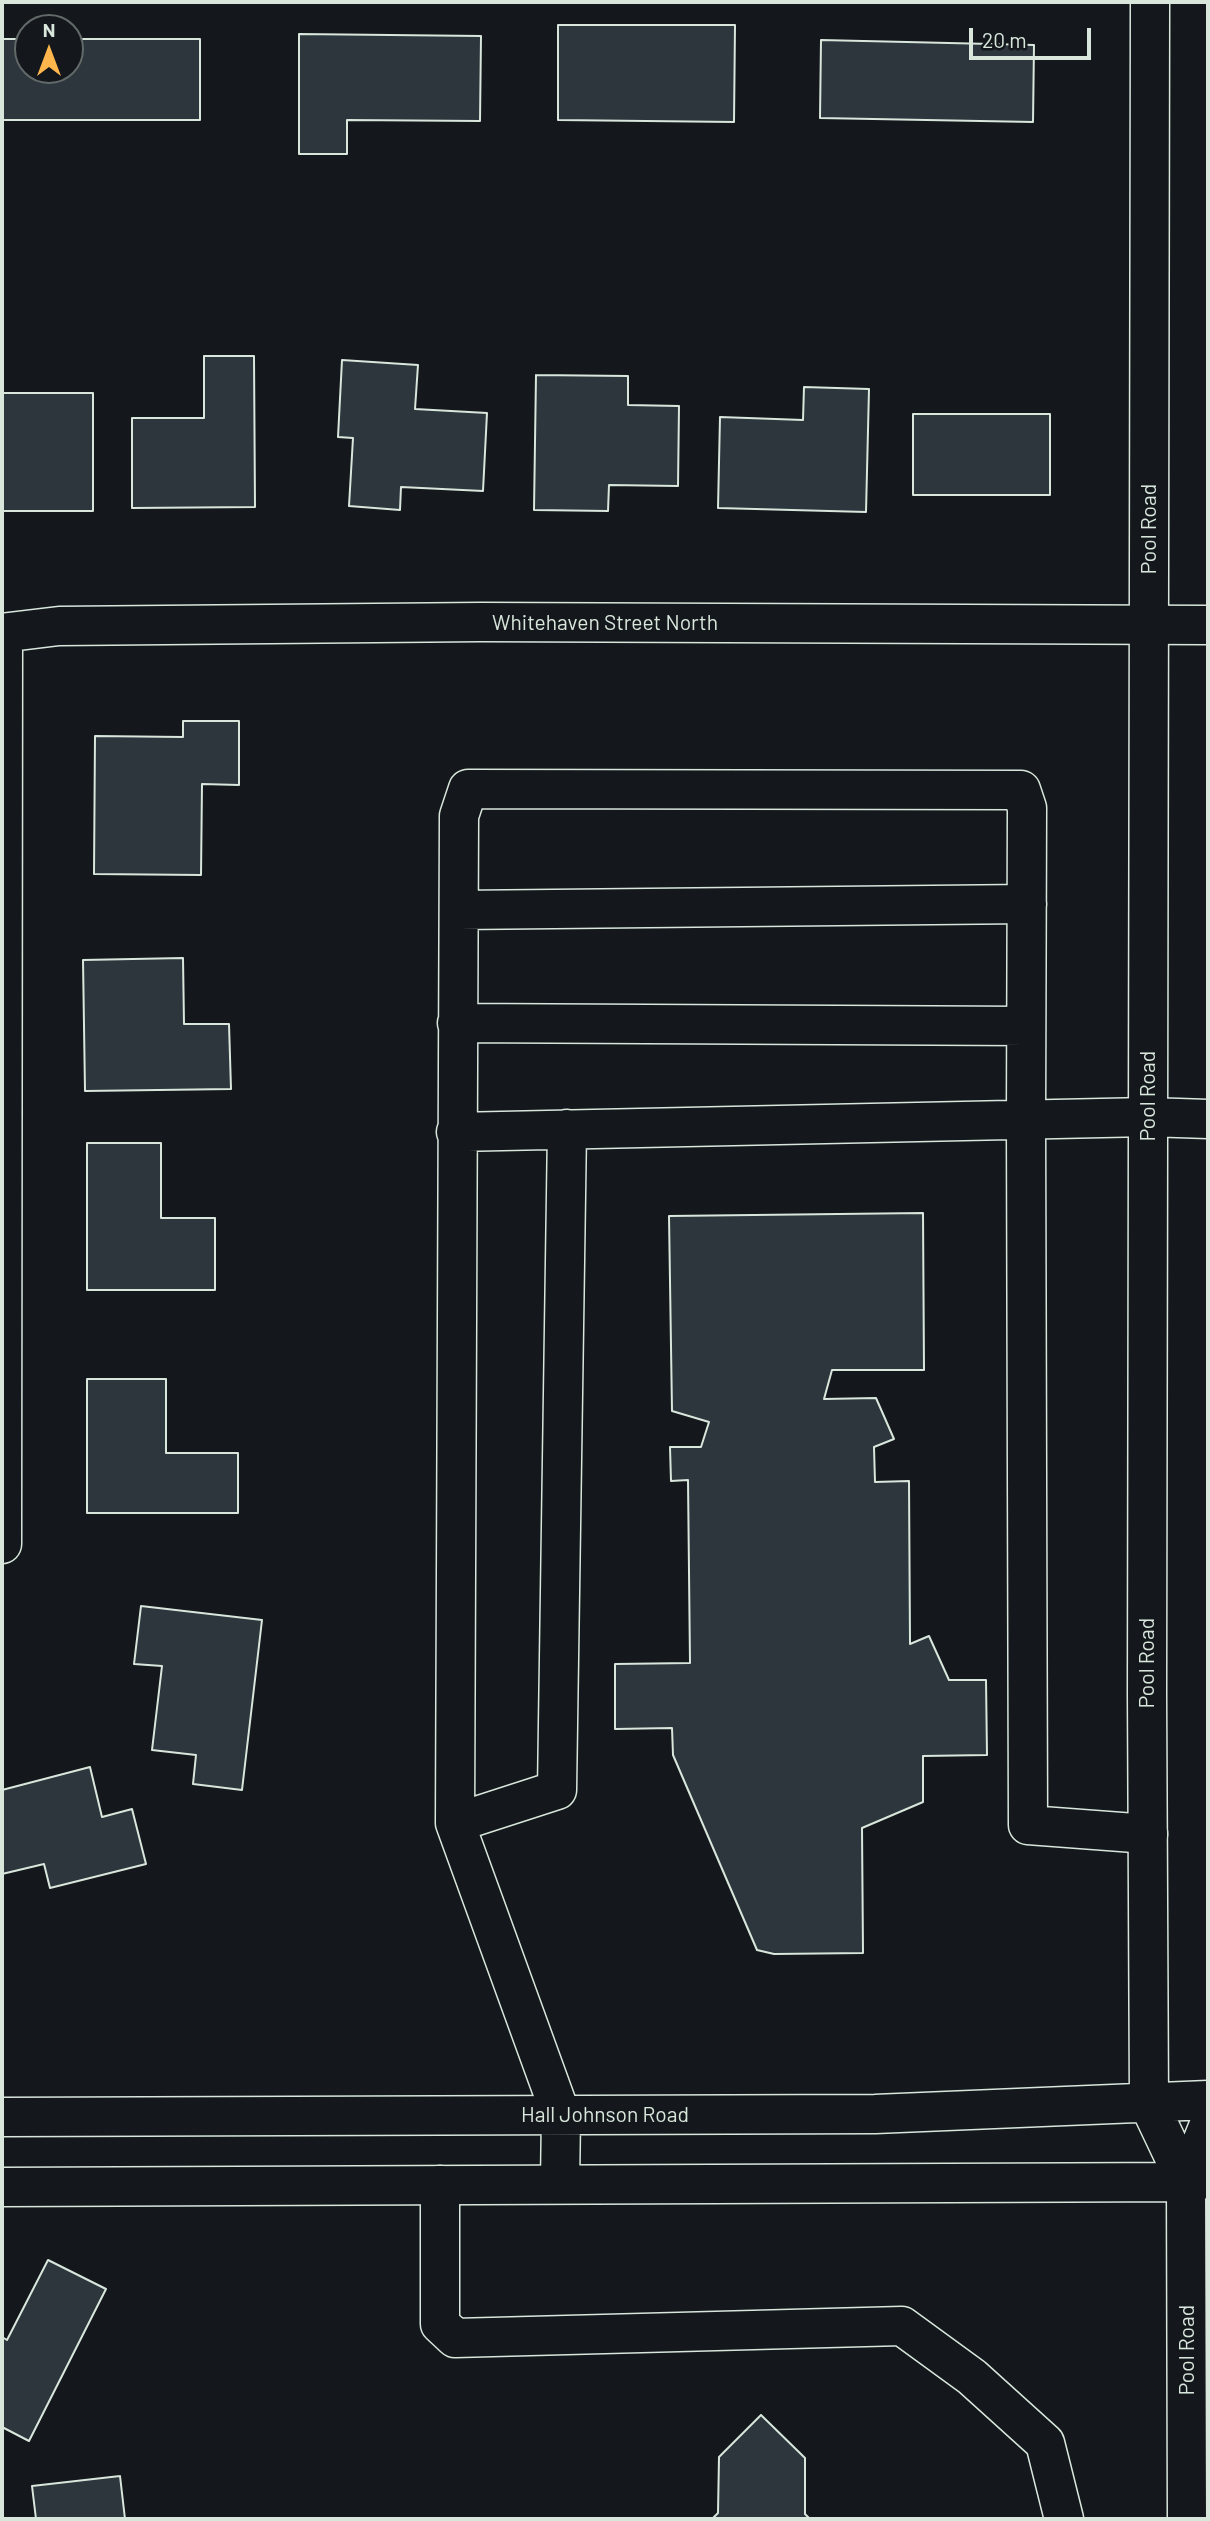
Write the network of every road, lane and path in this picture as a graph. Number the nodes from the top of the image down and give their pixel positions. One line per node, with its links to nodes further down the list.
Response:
1 (1150, 2): 2 (main road, Pool Road)
2 (1149, 625): 3 (main road, Whitehaven Street North); 4 (main road, Whitehaven Street North); 9 (main road, Pool Road)
3 (1208, 625)
4 (2, 633): 14 (main road)
5 (1027, 904): 6 (main road); 6 (main road); 8 (main road)
6 (458, 910): 7 (main road)
7 (457, 1023): 8 (main road); 13 (main road)
8 (1026, 1026): 11 (main road)
9 (1148, 1117): 10 (main road); 11 (main road); 16 (main road, Pool Road)
10 (1208, 1119)
11 (1026, 1120): 12 (main road); 16 (main road)
12 (567, 1129): 13 (main road); 15 (main road)
13 (456, 1132): 15 (main road)
14 (2, 1544)
15 (455, 1823): 19 (main road)
16 (1148, 1834): 18 (main road, Pool Road)
17 (1208, 2101): 18 (main road, Hall Johnson Road)
18 (1149, 2105): 19 (main road, Hall Johnson Road); 22 (main road, Pool Road)
19 (561, 2115): 20 (main road, Hall Johnson Road); 23 (main road)
20 (2, 2117)
21 (1208, 2127): 22 (main road, Pool Road)
22 (1197, 2180): 23 (main road); 27 (main road, Pool Road)
23 (561, 2184): 24 (main road)
24 (440, 2185): 25 (main road); 26 (main road)
25 (2, 2187)
26 (1064, 2519)
27 (1187, 2519)

